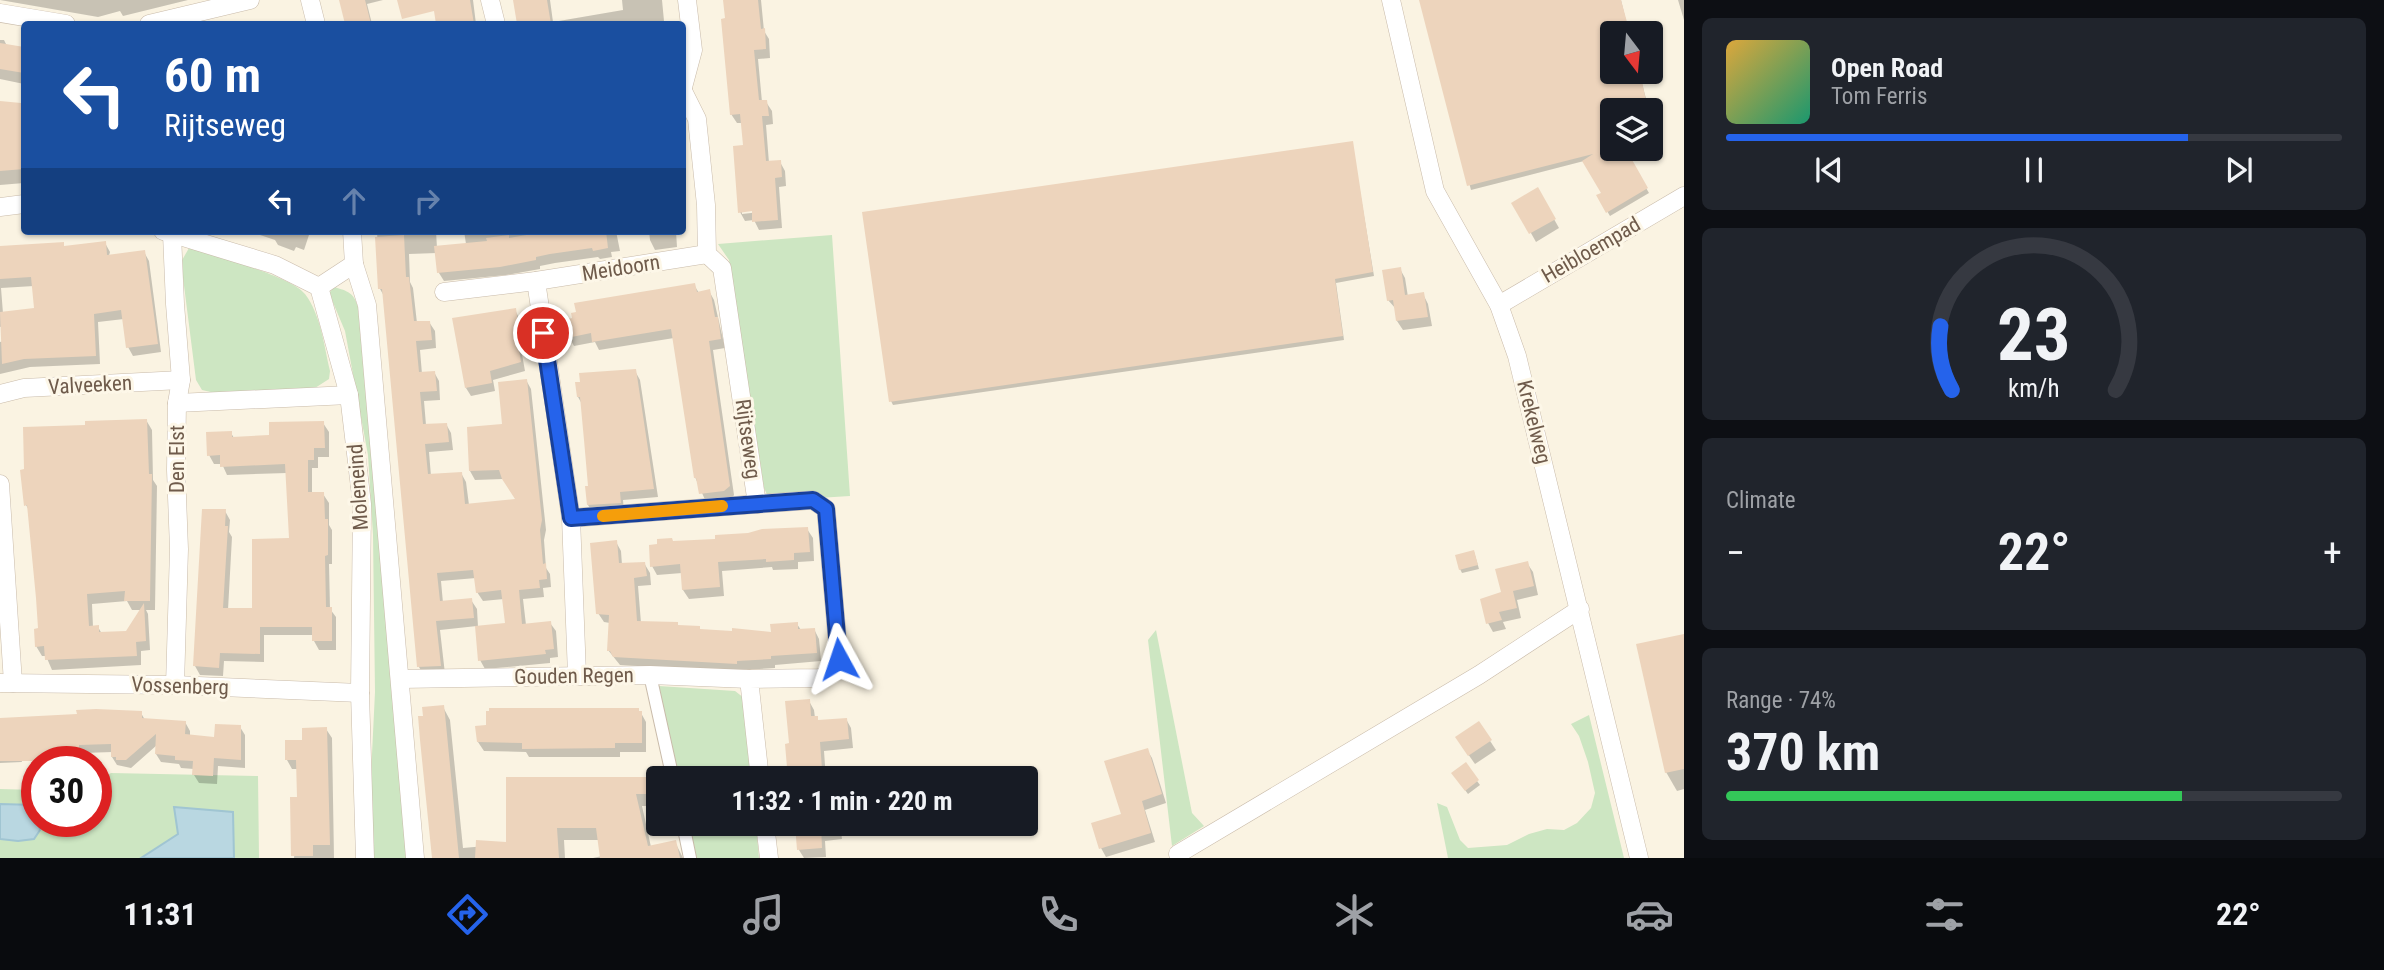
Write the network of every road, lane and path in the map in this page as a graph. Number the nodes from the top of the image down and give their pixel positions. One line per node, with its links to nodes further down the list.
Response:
1 (250, 0): 8 (street)
2 (310, 0): 9 (street)
3 (490, 0): 10 (street)
4 (687, 0): 11 (street)
5 (1391, 0): 24 (street, Krekelweg)
6 (0, 13): 7 (street)
7 (48, 21)
8 (162, 21)
9 (315, 21)
10 (495, 21)
11 (686, 79)
12 (686, 97): 19 (street)
13 (1684, 196): 24 (street, Heibloempad)
14 (21, 204): 15 (street)
15 (0, 207)
16 (168, 235): 25 (street, Den Elst)
17 (178, 235): 22 (street)
18 (352, 235): 20 (street, Moleneind)
19 (707, 254): 21 (street, Meidoorn); 30 (street, Rijtseweg)
20 (354, 264): 22 (street); 35 (street, Moleneind)
21 (536, 281): 23 (street, Meidoorn); 31 (street)
22 (319, 287): 27 (street, Moleneind)
23 (444, 292)
24 (1499, 305): 32 (street, Krekelweg)
25 (181, 380): 26 (street, Valveeken); 28 (street, Den Elst)
26 (0, 394)
27 (348, 395): 28 (street); 39 (street, Moleneind)
28 (177, 403): 38 (street, Den Elst)
29 (0, 484): 37 (street)
30 (757, 503): 31 (street); 36 (street, Rijtseweg)
31 (571, 518): 33 (street)
32 (1580, 609): 44 (street); 49 (street, Krekelweg)
33 (577, 675): 34 (street, Gouden Regen); 35 (street, Gouden Regen)
34 (650, 675): 36 (street, Gouden Regen); 40 (street)
35 (400, 679): 46 (street, Moleneind)
36 (749, 679): 41 (street)
37 (6, 683): 38 (street, Vossenberg)
38 (175, 685): 39 (street, Vossenberg)
39 (360, 693): 45 (street, Moleneind)
40 (670, 766)
41 (759, 766)
42 (685, 836): 47 (street)
43 (766, 836): 48 (street)
44 (1178, 854)
45 (365, 858)
46 (415, 858)
47 (690, 858)
48 (769, 858)
49 (1639, 858)

